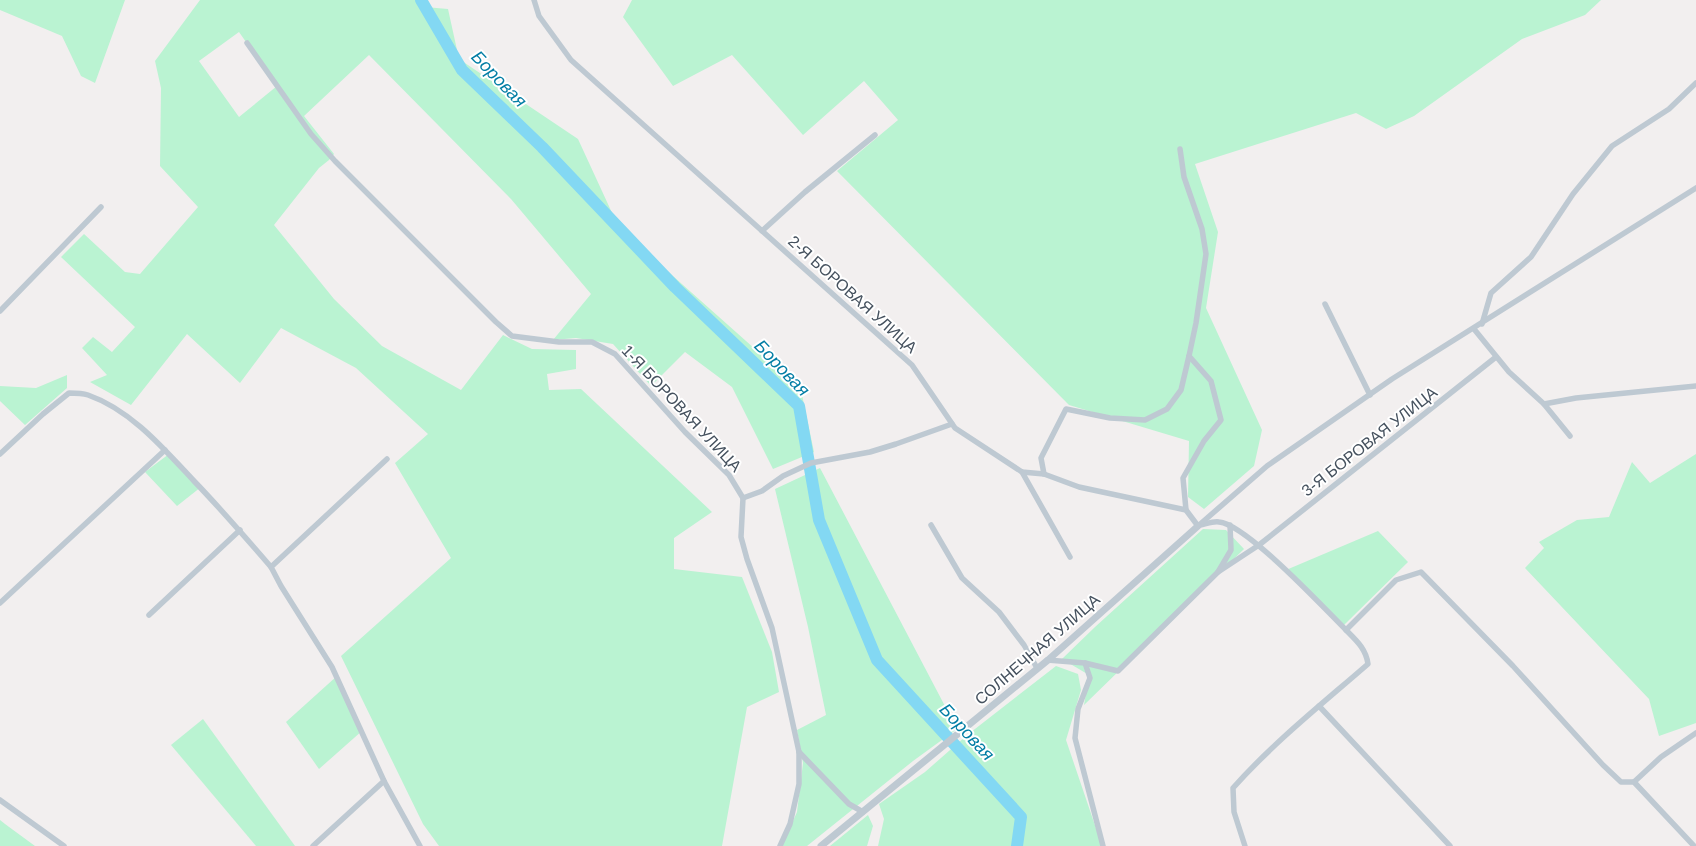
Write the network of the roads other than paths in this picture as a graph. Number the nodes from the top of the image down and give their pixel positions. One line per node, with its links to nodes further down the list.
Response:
1 (534, 0): 8 (street, 2-Я БОРОВАЯ УЛИЦА)
2 (247, 43): 25 (street, 1-Я БОРОВАЯ УЛИЦА)
3 (1696, 83): 11 (street)
4 (875, 135): 8 (street)
5 (1180, 149): 13 (street)
6 (1696, 188): 11 (street)
7 (101, 206): 10 (street)
8 (762, 231): 18 (street, 2-Я БОРОВАЯ УЛИЦА)
9 (1325, 304): 16 (street)
10 (0, 311)
11 (1482, 324): 12 (street)
12 (1474, 329): 14 (street); 16 (street)
13 (1189, 356): 24 (street); 26 (street)
14 (1496, 358): 17 (street); 31 (street, 3-Я БОРОВАЯ УЛИЦА)
15 (1696, 386): 17 (street)
16 (1370, 395): 29 (street)
17 (1544, 404): 19 (street)
18 (952, 424): 23 (street, 2-Я БОРОВАЯ УЛИЦА); 25 (street)
19 (1570, 436)
20 (165, 450): 21 (street); 30 (street); 35 (street)
21 (0, 454)
22 (387, 459): 33 (street)
23 (1022, 472): 24 (street, 2-Я БОРОВАЯ УЛИЦА); 32 (street)
24 (1044, 474): 26 (street, 2-Я БОРОВАЯ УЛИЦА)
25 (743, 498): 43 (street)
26 (1186, 510): 29 (street)
27 (931, 524): 40 (street)
28 (1230, 525): 29 (street); 31 (street); 34 (street)
29 (1198, 526): 38 (street, СОЛНЕЧНАЯ УЛИЦА)
30 (240, 530): 33 (street); 36 (street)
31 (1259, 545): 34 (street, 3-Я БОРОВАЯ УЛИЦА); 37 (street)
32 (1070, 557)
33 (271, 567): 44 (street)
34 (1218, 572): 39 (street)
35 (0, 604)
36 (149, 615)
37 (1346, 630): 41 (street); 45 (street)
38 (1047, 660): 39 (street); 40 (street, СОЛНЕЧНАЯ УЛИЦА)
39 (1085, 663): 53 (street)
40 (1037, 668): 47 (street, СОЛНЕЧНАЯ УЛИЦА)
41 (1319, 706): 54 (street); 55 (street)
42 (1696, 733): 45 (street)
43 (799, 752): 47 (street); 51 (street)
44 (384, 781): 49 (street); 50 (street)
45 (1634, 782): 56 (street)
46 (0, 800): 48 (street)
47 (863, 812): 52 (street, СОЛНЕЧНАЯ УЛИЦА)
48 (64, 846)
49 (313, 846)
50 (420, 846)
51 (780, 846)
52 (822, 846)
53 (1104, 846)
54 (1246, 846)
55 (1450, 846)
56 (1694, 846)

